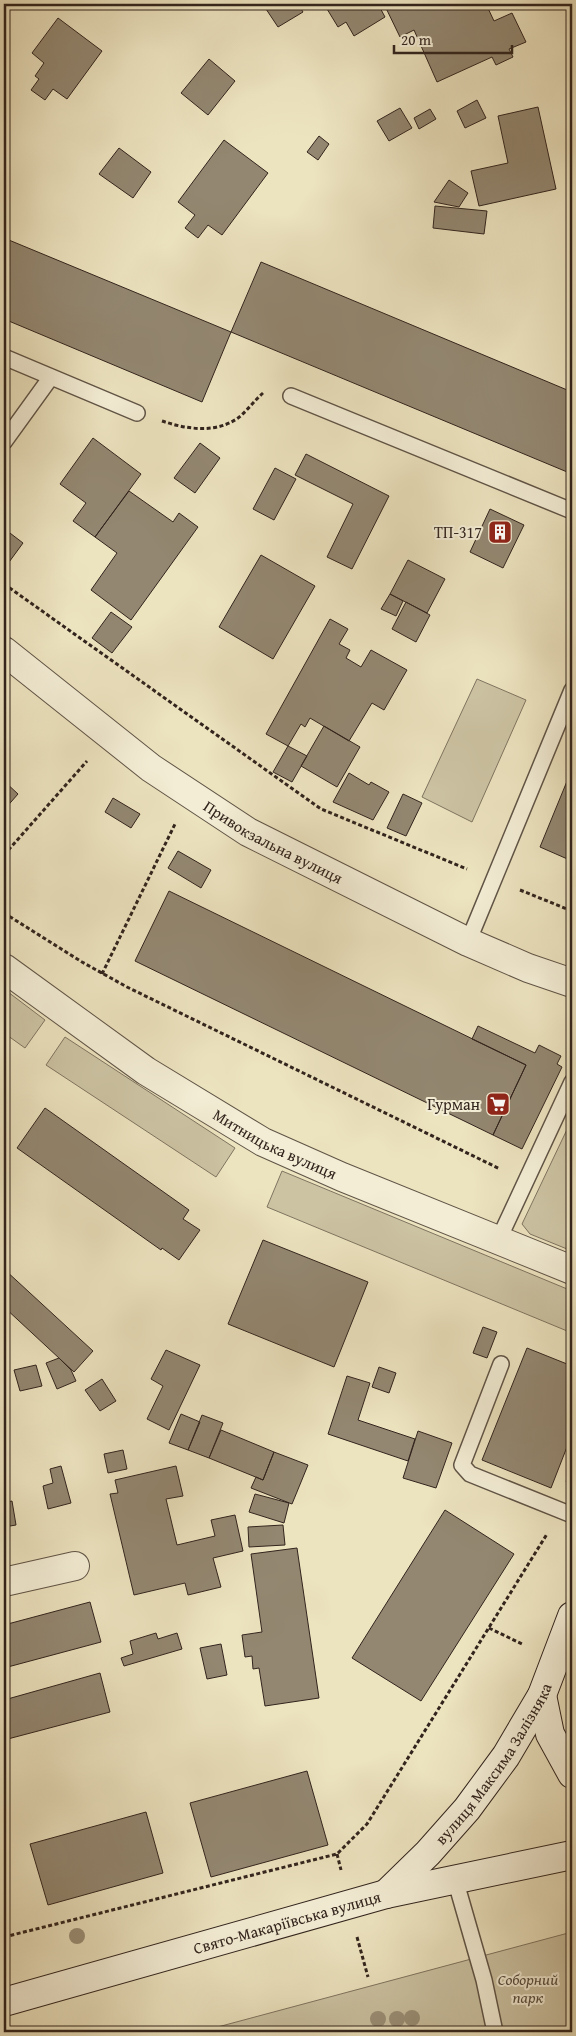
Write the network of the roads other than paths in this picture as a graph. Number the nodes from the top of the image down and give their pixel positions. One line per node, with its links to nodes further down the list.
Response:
1 (4, 357): 2 (lane)
2 (51, 377): 4 (lane); 5 (lane)
3 (291, 396): 6 (lane)
4 (138, 413)
5 (4, 442)
6 (572, 511)
7 (4, 651): 9 (street, Привокзальна вулиця)
8 (572, 690): 9 (lane)
9 (468, 942): 11 (street, Привокзальна вулиця)
10 (4, 968): 13 (street, Митницька вулиця)
11 (572, 983)
12 (572, 1082): 13 (lane)
13 (498, 1240): 14 (street, Митницька вулиця)
14 (572, 1270)
15 (501, 1364): 16 (lane)
16 (572, 1515)
17 (75, 1566): 18 (street)
18 (4, 1582)
19 (572, 1616): 20 (street, вулиця Максима Залізняка)
20 (542, 1694): 21 (street); 24 (street, вулиця Максима Залізняка)
21 (572, 1774)
22 (572, 1855): 23 (street, Свято-Макаріївська вулиця)
23 (455, 1880): 24 (street, Свято-Макаріївська вулиця); 26 (lane)
24 (386, 1894): 25 (street, Свято-Макаріївська вулиця)
25 (4, 2002)
26 (496, 2032)

